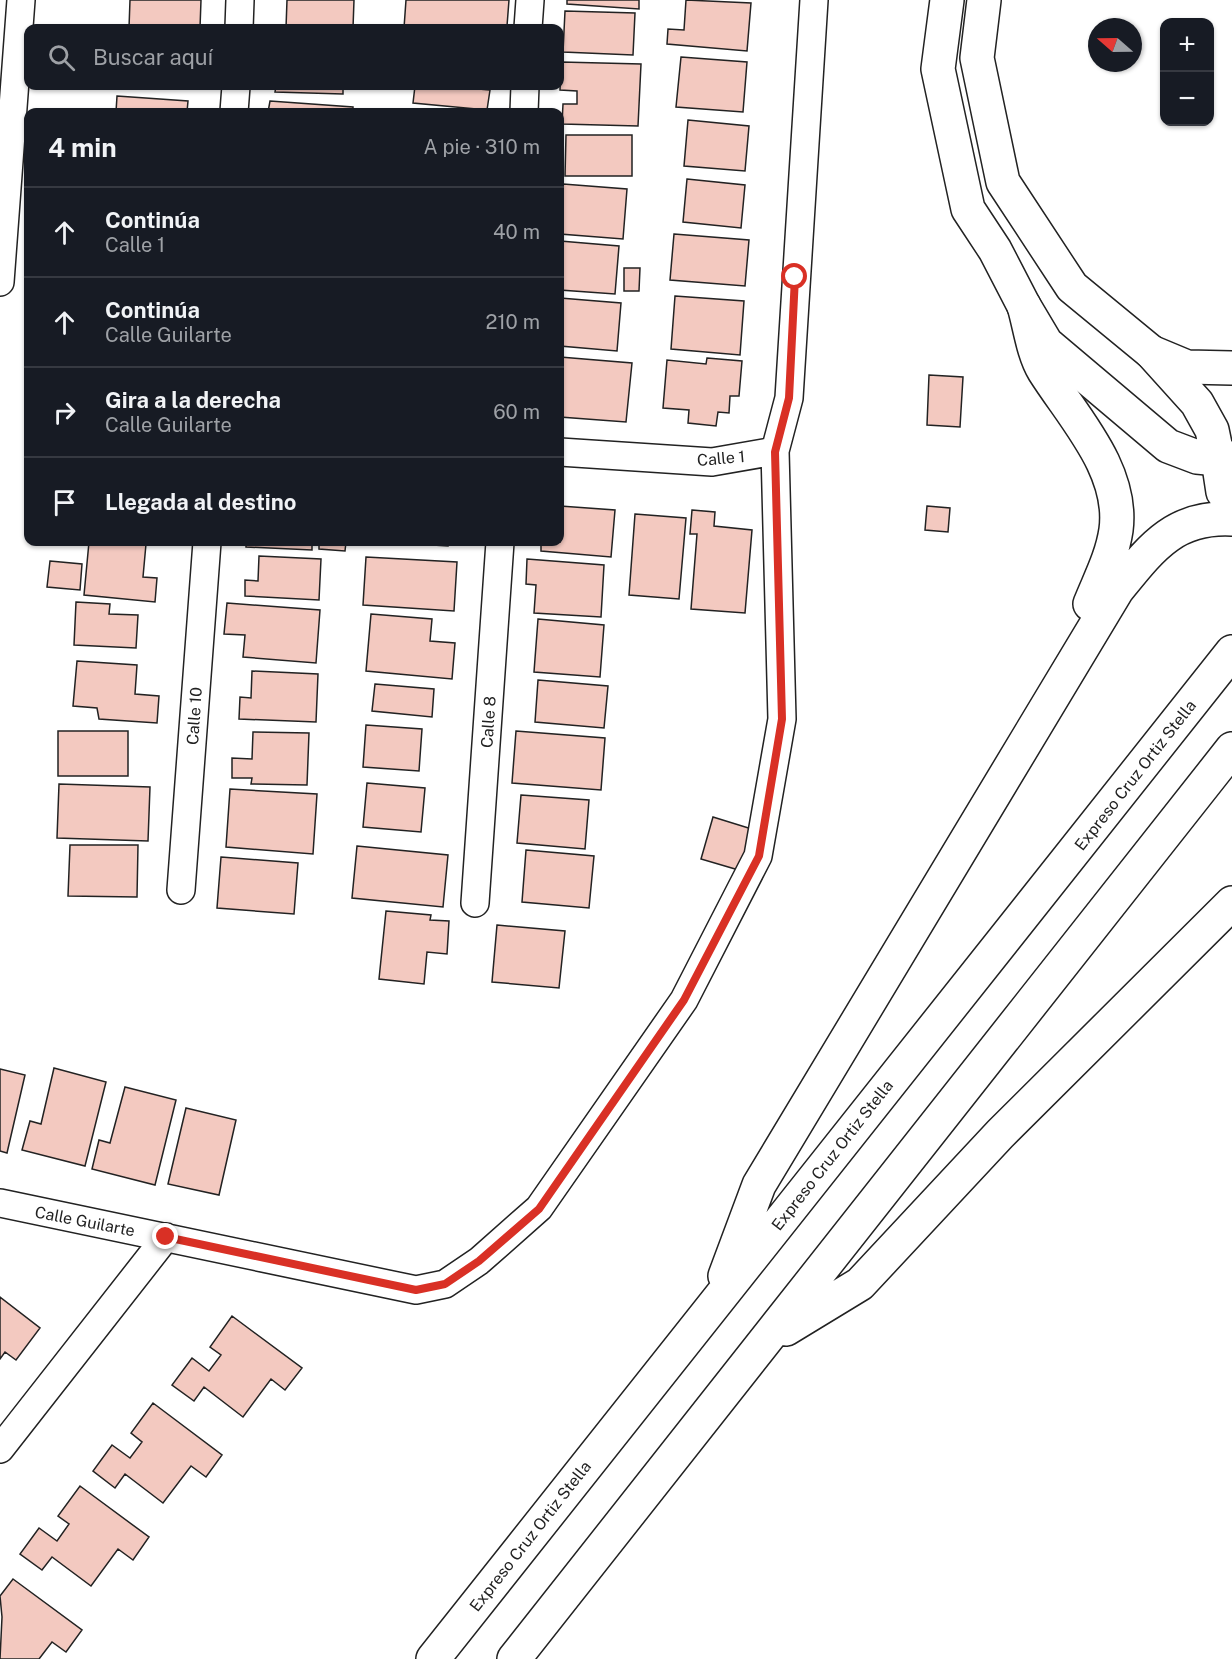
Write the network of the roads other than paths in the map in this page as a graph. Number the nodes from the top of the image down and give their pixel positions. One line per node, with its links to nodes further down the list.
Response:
1 (21, 0): 13 (street)
2 (240, 0): 7 (street)
3 (530, 0): 8 (street)
4 (814, 0): 18 (street)
5 (947, 0): 14 (main road)
6 (984, 0): 15 (main road)
7 (239, 24)
8 (528, 24)
9 (236, 90): 11 (street)
10 (525, 90): 12 (street)
11 (234, 108)
12 (524, 108)
13 (0, 282)
14 (1024, 306): 19 (main road); 25 (main road)
15 (1151, 352): 16 (main road); 19 (main road)
16 (1232, 368)
17 (564, 452): 18 (street, Calle 1)
18 (775, 452): 31 (street, Calle Guilarte)
19 (1225, 458): 20 (main road)
20 (1232, 503)
21 (1232, 519): 25 (main road)
22 (207, 546): 27 (street, Calle 10)
23 (500, 546): 28 (street, Calle 8)
24 (1232, 651): 32 (main road, Expreso Cruz Ortiz Stella)
25 (1071, 663): 32 (main road)
26 (1232, 749): 33 (main road)
27 (181, 891)
28 (475, 903)
29 (1232, 903): 33 (main road)
30 (0, 1203): 31 (street, Calle Guilarte)
31 (166, 1237): 34 (street)
32 (714, 1304): 35 (main road, Expreso Cruz Ortiz Stella)
33 (767, 1341): 36 (main road)
34 (0, 1449)
35 (433, 1659)
36 (514, 1659)

